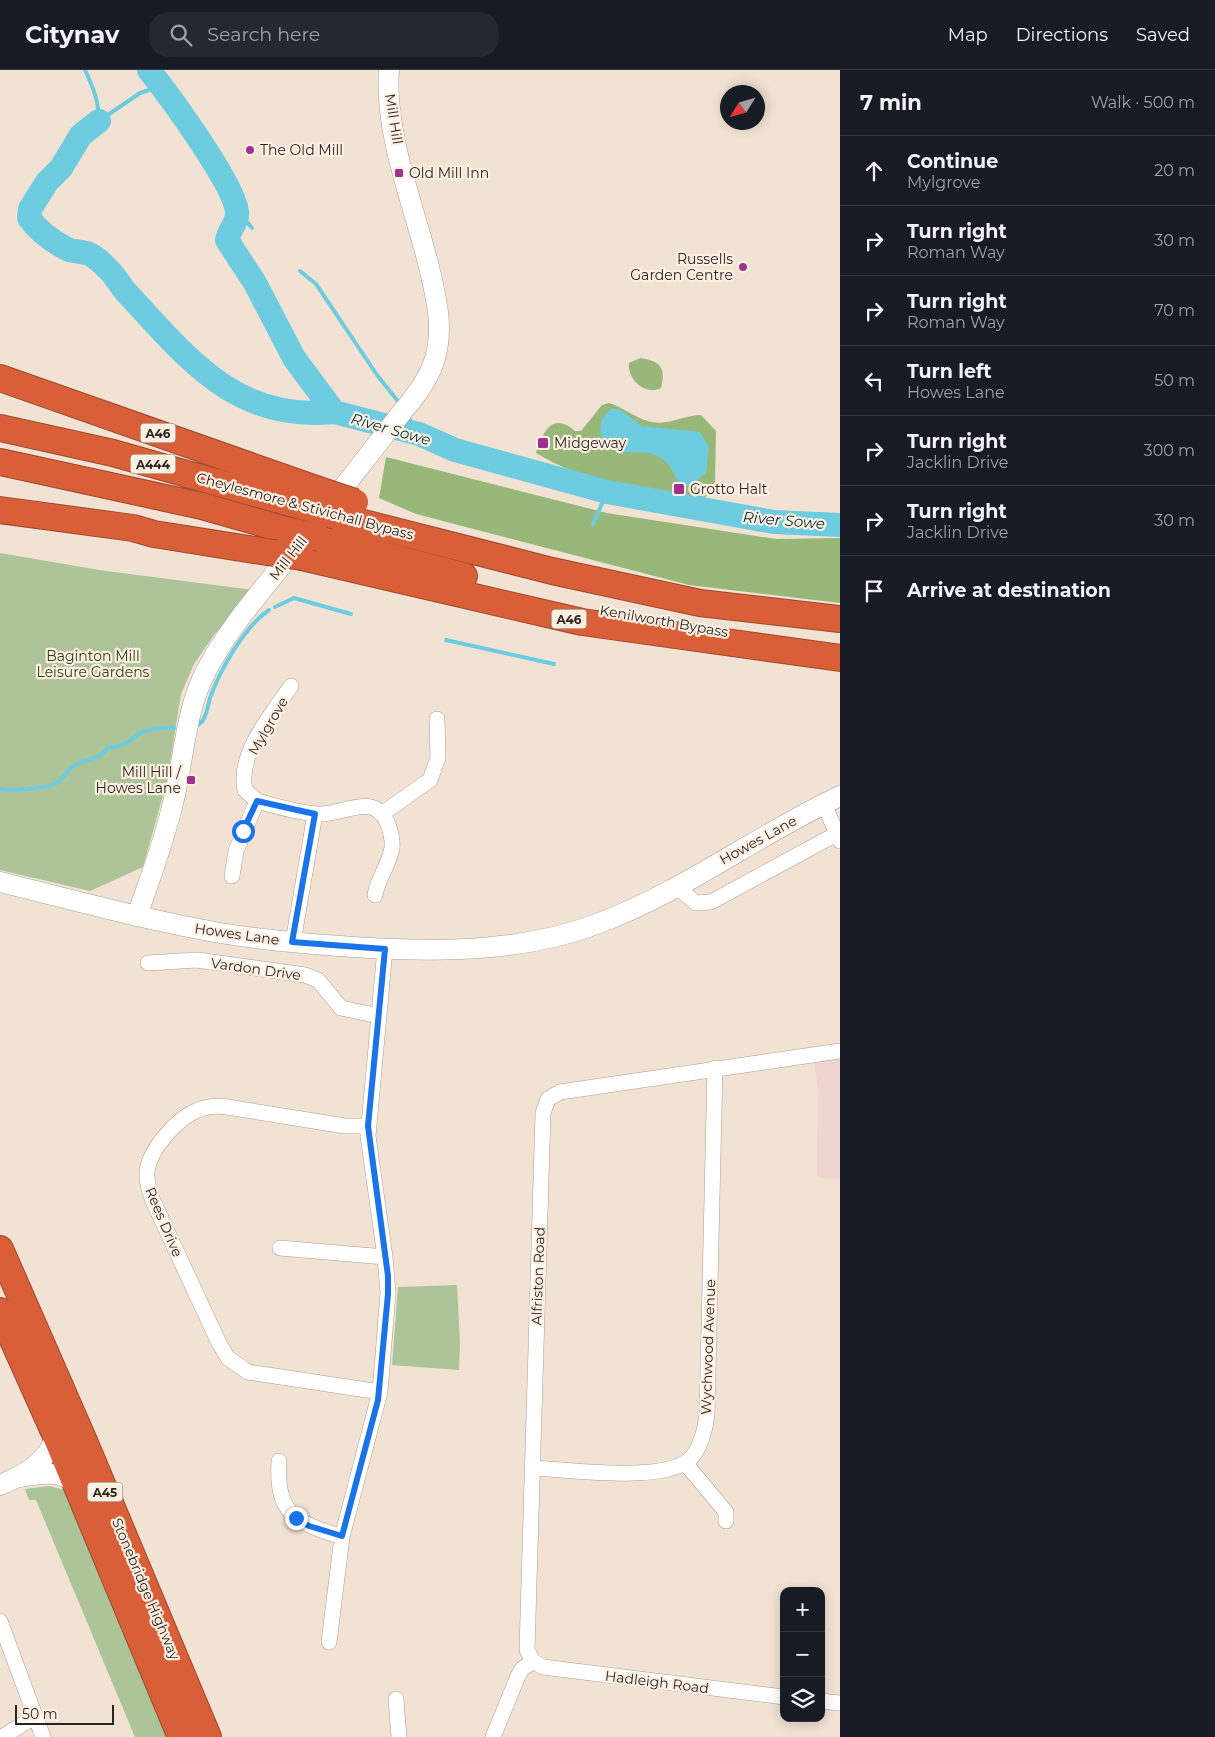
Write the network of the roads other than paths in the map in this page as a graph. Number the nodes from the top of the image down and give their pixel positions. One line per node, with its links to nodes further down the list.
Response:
1 (390, 70): 25 (street, Mill Hill)
2 (0, 378): 5 (highway, A46)
3 (0, 428): 5 (highway, Cheylesmore & Stivichall Bypass / A444)
4 (0, 462): 7 (highway, Cheylesmore & Stivichall Bypass / A444)
5 (310, 498): 10 (highway, Cheylesmore & Stivichall Bypass / A444, bridge)
6 (0, 510): 7 (highway)
7 (276, 541): 8 (highway, Cheylesmore & Stivichall Bypass / A444, bridge)
8 (309, 548): 9 (highway, Cheylesmore & Stivichall Bypass / A444); 13 (highway, A46)
9 (433, 568): 12 (highway, Kenilworth Bypass / A46)
10 (552, 571): 11 (highway, Kenilworth Bypass)
11 (840, 620)
12 (840, 646)
13 (840, 658)
14 (291, 686): 17 (street, Mylgrove)
15 (437, 719): 18 (street)
16 (832, 800): 20 (street); 23 (street, Howes Lane)
17 (257, 801): 19 (street); 21 (street)
18 (383, 813): 19 (street); 24 (street)
19 (315, 814): 26 (street)
20 (839, 835): 23 (street)
21 (232, 876)
22 (0, 882): 25 (street, Howes Lane)
23 (677, 886): 27 (street, Howes Lane)
24 (375, 895)
25 (137, 916): 26 (street, Howes Lane)
26 (292, 942): 27 (street, Howes Lane)
27 (385, 949): 29 (street)
28 (148, 963): 29 (street, Vardon Drive)
29 (379, 1016): 32 (street)
30 (840, 1051): 31 (street, Alfriston Road)
31 (715, 1068): 40 (street, Wychwood Avenue); 41 (street, Alfriston Road)
32 (368, 1126): 35 (street); 37 (street, Rees Drive)
33 (280, 1248): 35 (street)
34 (0, 1249): 57 (highway, Stonebridge Highway / A45)
35 (386, 1257): 37 (street)
36 (0, 1310): 38 (highway, Stonebridge Highway / A45)
37 (380, 1392): 45 (street)
38 (56, 1436): 42 (street); 43 (highway, Stonebridge Highway / A45)
39 (279, 1461): 45 (street)
40 (685, 1463): 41 (street); 44 (street)
41 (532, 1468): 48 (street, Alfriston Road)
42 (9, 1481): 43 (street)
43 (76, 1484): 56 (highway, Stonebridge Highway / A45)
44 (726, 1521)
45 (342, 1536): 47 (street)
46 (0, 1621): 53 (street)
47 (329, 1642)
48 (533, 1661): 49 (street, Hadleigh Road); 59 (street)
49 (780, 1696)
50 (396, 1699): 58 (street)
51 (825, 1701): 52 (street)
52 (840, 1703)
53 (36, 1716): 54 (street); 55 (street)
54 (2, 1737)
55 (43, 1737)
56 (181, 1737)
57 (208, 1737)
58 (399, 1737)
59 (493, 1737)

